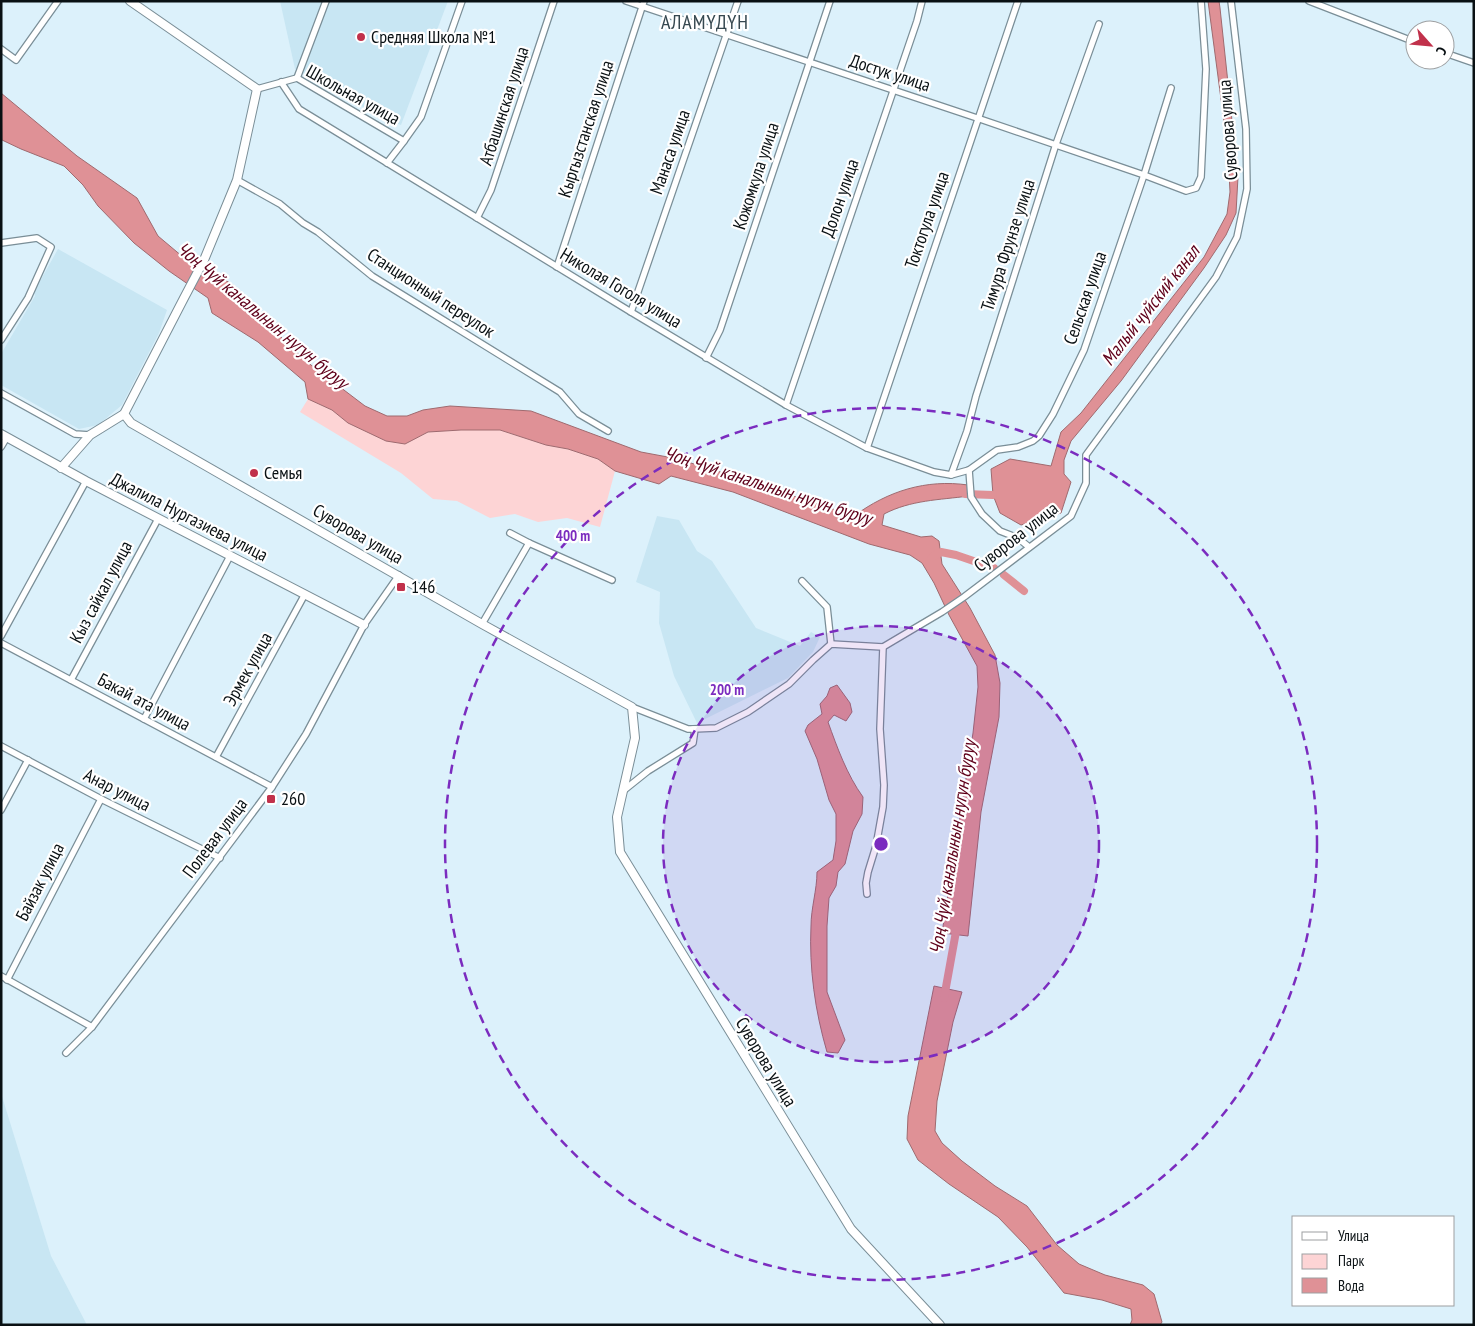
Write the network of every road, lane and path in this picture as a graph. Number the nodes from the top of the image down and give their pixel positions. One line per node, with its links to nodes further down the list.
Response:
1 (58, 1): 18 (street)
2 (130, 1): 25 (street)
3 (326, 1): 22 (street)
4 (462, 1): 28 (street, Школьная улица)
5 (554, 1): 33 (street, Атбашинская улица)
6 (626, 1): 14 (street, Достук улица)
7 (738, 1): 16 (street, Манаса улица)
8 (830, 1): 20 (street, Кожомкула улица)
9 (922, 1): 26 (street, Долон улица)
10 (1018, 1): 27 (street, Токтогула улица)
11 (1201, 1): 31 (street, Достук улица)
12 (1231, 1): 54 (street, Суворова улица)
13 (1309, 1): 17 (street)
14 (643, 4): 16 (street, Достук улица); 35 (street, Кыргызстанская улица)
15 (1099, 24): 29 (street, Тимура Фрунзе улица)
16 (726, 35): 20 (street, Достук улица); 36 (street, Манаса улица)
17 (1405, 38)
18 (1, 49)
19 (1455, 56): 21 (street)
20 (810, 62): 26 (street, Достук улица); 38 (street, Кожомкула улица)
21 (1474, 63)
22 (297, 78): 23 (street, Школьная улица); 28 (street, Школьная улица)
23 (281, 82): 25 (street, Школьная улица); 30 (street, Николая Гоголя улица)
24 (1171, 88): 31 (street, Сельская улица)
25 (257, 89): 32 (street)
26 (893, 89): 27 (street, Достук улица); 40 (street, Долон улица)
27 (977, 118): 29 (street, Достук улица); 46 (street, Токтогула улица)
28 (404, 140): 30 (street)
29 (1056, 144): 31 (street, Достук улица); 49 (street, Тимура Фрунзе улица)
30 (387, 163): 33 (street, Николая Гоголя улица)
31 (1144, 175): 48 (street, Сельская улица)
32 (237, 180): 41 (street); 42 (street, Станционный переулок)
33 (477, 218): 35 (street, Николая Гоголя улица)
34 (1, 244): 37 (street)
35 (557, 267): 36 (street, Николая Гоголя улица)
36 (631, 312): 38 (street, Николая Гоголя улица)
37 (1, 340)
38 (706, 358): 40 (street, Николая Гоголя улица)
39 (1, 393): 44 (street)
40 (786, 405): 46 (street, Николая Гоголя улица)
41 (124, 414): 44 (street); 56 (street, Суворова улица)
42 (608, 431)
43 (4, 435): 45 (street); 47 (street, Джалила Нургазиева улица)
44 (90, 436): 47 (street)
45 (1, 447)
46 (867, 448): 49 (street, Николая Гоголя улица)
47 (61, 468): 50 (street, Джалила Нургазиева улица)
48 (969, 470): 49 (street, Николая Гоголя улица); 54 (street)
49 (951, 475)
50 (86, 482): 51 (street, Джалила Нургазиева улица); 62 (street)
51 (158, 518): 55 (street, Джалила Нургазиева улица); 66 (street, Кыз сайкал улица)
52 (510, 533): 53 (street)
53 (529, 543): 57 (street); 60 (street)
54 (1029, 547): 65 (street, Суворова улица)
55 (230, 556): 59 (street, Джалила Нургазиева улица); 68 (street)
56 (399, 575): 60 (street, Суворова улица); 61 (street, Полевая улица)
57 (612, 580)
58 (802, 581): 64 (street)
59 (306, 594): 61 (street, Джалила Нургазиева улица); 71 (street, Эрмек улица)
60 (482, 624): 67 (street, Суворова улица)
61 (364, 625): 73 (street, Полевая улица)
62 (1, 636)
63 (1, 643): 66 (street, Бакай ата улица)
64 (831, 644): 65 (street); 69 (street, Суворова улица)
65 (883, 647): 78 (street)
66 (71, 680): 68 (street, Бакай ата улица)
67 (632, 707): 69 (street, Суворова улица); 74 (street, Суворова улица)
68 (144, 719): 71 (street, Бакай ата улица)
69 (694, 729): 74 (street)
70 (1, 746): 72 (street, Анар улица)
71 (216, 757): 73 (street, Бакай ата улица)
72 (28, 760): 75 (street, Анар улица); 76 (street)
73 (272, 787): 77 (street, Полевая улица)
74 (623, 791): 82 (street, Суворова улица)
75 (100, 799): 77 (street, Анар улица); 79 (street, Байзак улица)
76 (1, 810)
77 (220, 858): 80 (street, Полевая улица)
78 (867, 894)
79 (4, 978): 80 (street)
80 (92, 1027): 81 (street, Полевая улица)
81 (66, 1053)
82 (940, 1325)

